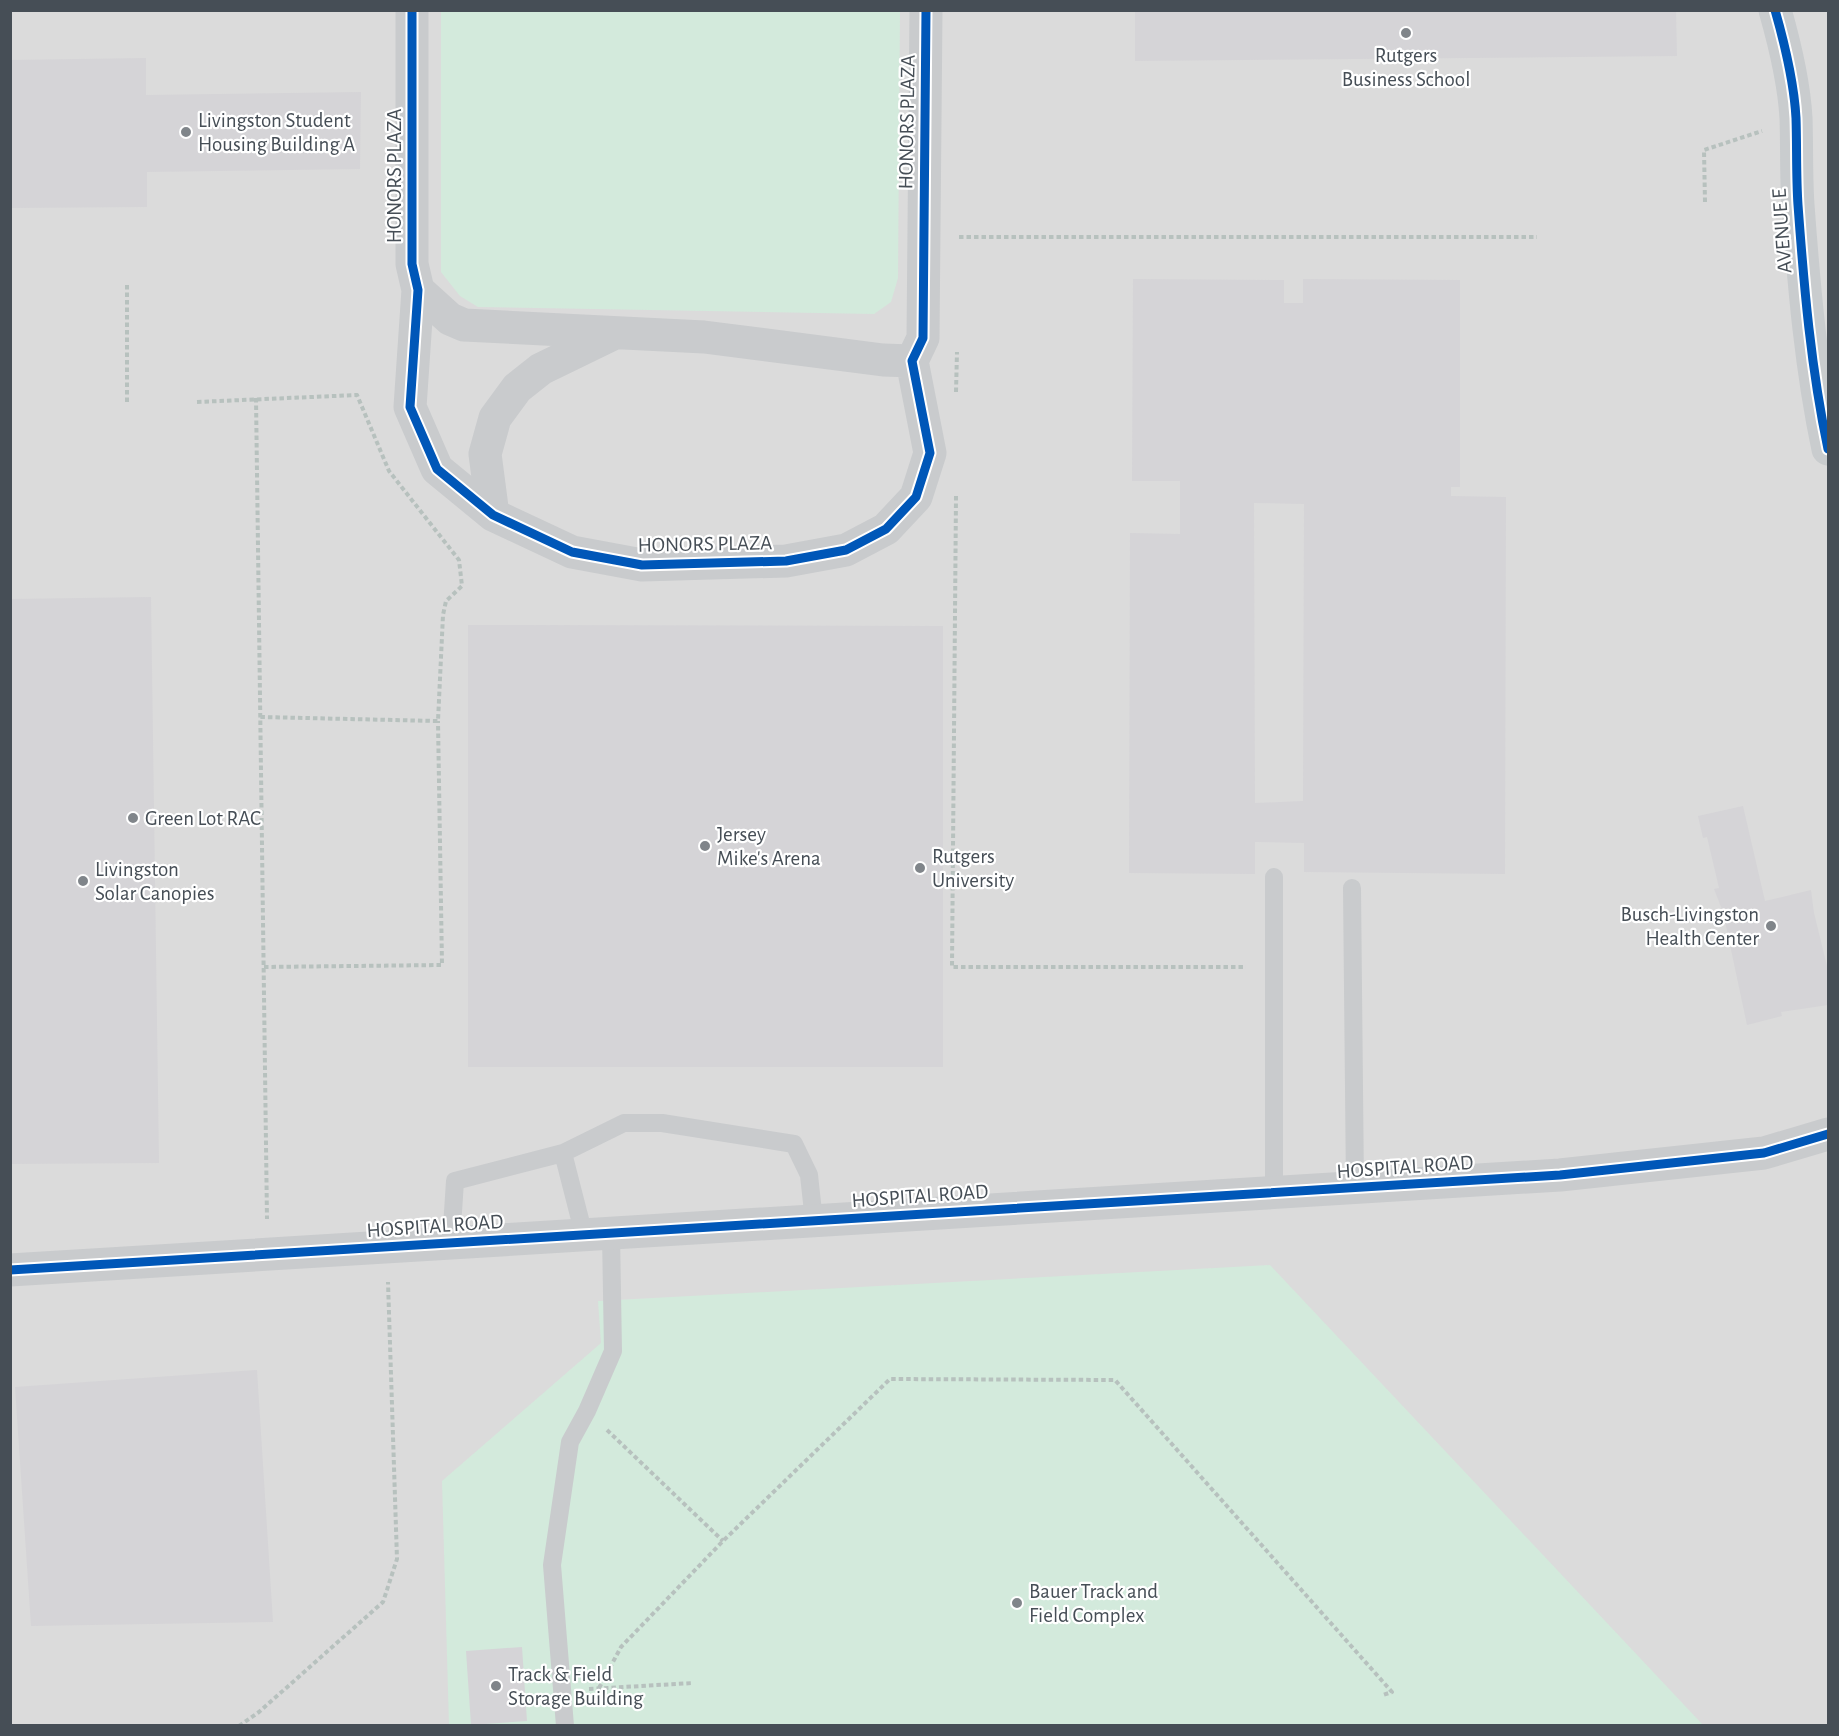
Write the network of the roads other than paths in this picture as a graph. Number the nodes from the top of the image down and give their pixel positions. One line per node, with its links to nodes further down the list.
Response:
1 (412, 10): 4 (street, HONORS PLAZA)
2 (926, 10): 6 (street, HONORS PLAZA)
3 (1775, 10): 7 (street, AVENUE E)
4 (418, 290): 5 (street); 8 (street, HONORS PLAZA)
5 (616, 332): 6 (street); 8 (street)
6 (912, 361): 8 (street, HONORS PLAZA)
7 (1828, 449)
8 (493, 515)
9 (1274, 877): 14 (lane)
10 (1352, 888): 13 (lane)
11 (1828, 1134): 13 (street, HOSPITAL ROAD)
12 (563, 1153): 15 (lane); 16 (lane); 17 (lane)
13 (1355, 1188): 14 (street, HOSPITAL ROAD)
14 (1274, 1193): 15 (street, HOSPITAL ROAD)
15 (813, 1221): 16 (street, HOSPITAL ROAD)
16 (597, 1234): 17 (street, HOSPITAL ROAD); 19 (lane)
17 (451, 1243): 18 (street, HOSPITAL ROAD)
18 (10, 1270)
19 (565, 1725)

